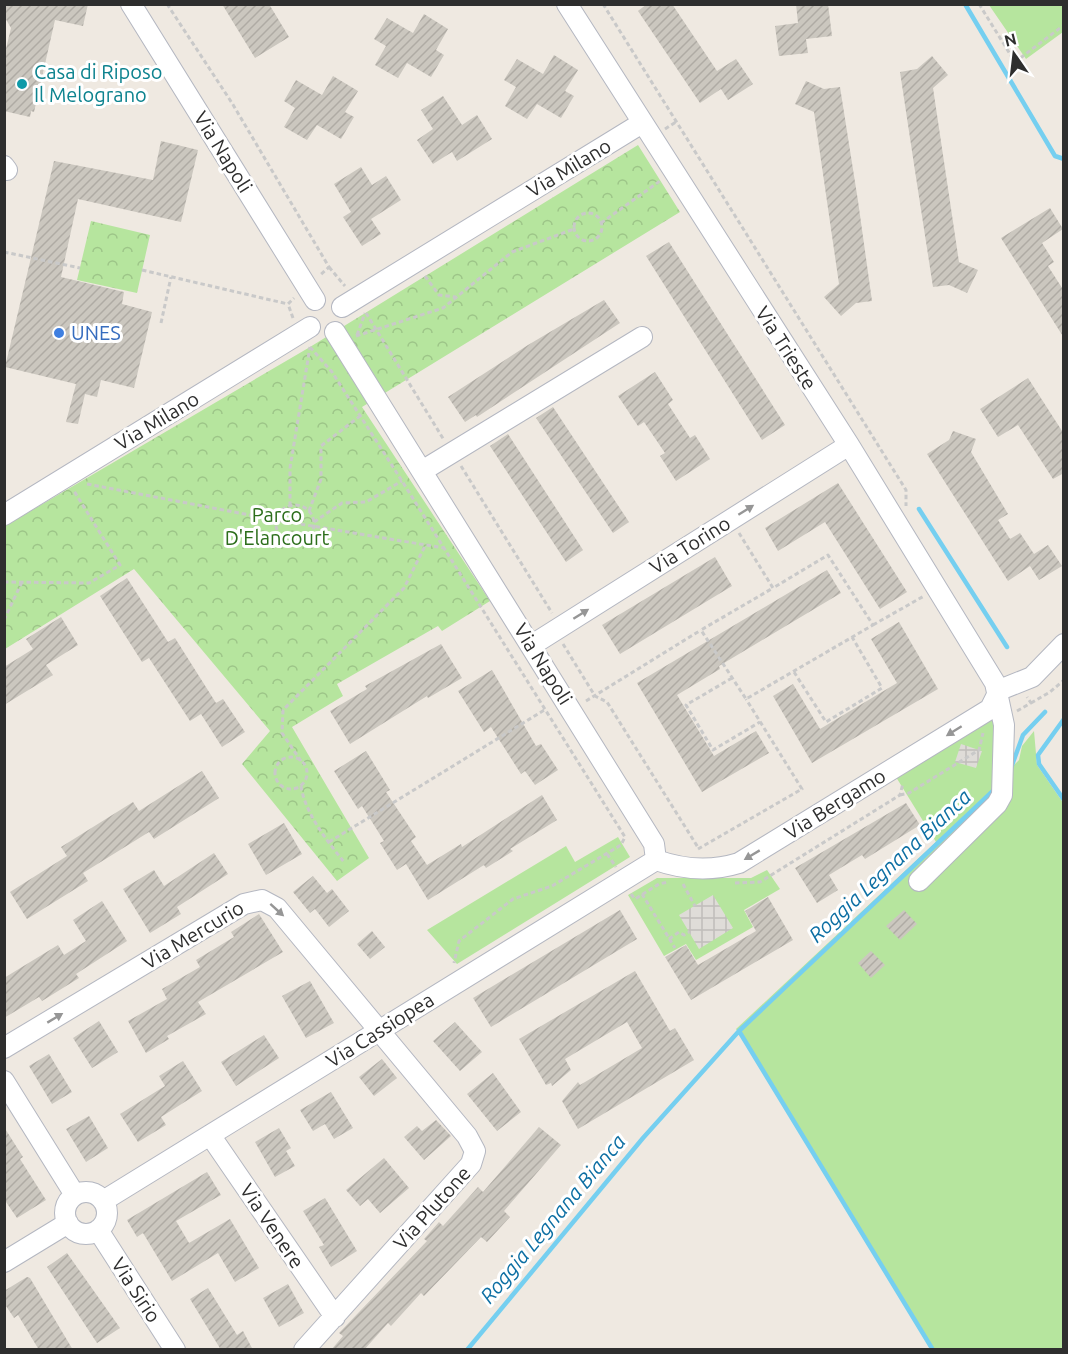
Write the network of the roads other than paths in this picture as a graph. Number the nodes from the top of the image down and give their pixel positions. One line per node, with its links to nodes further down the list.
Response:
1 (131, 4): 4 (street, Via Napoli)
2 (567, 4): 3 (street, Via Trieste)
3 (642, 123): 5 (street, Via Milano); 9 (street, Via Trieste)
4 (311, 293): 5 (street); 7 (street)
5 (349, 303): 6 (street)
6 (335, 332): 7 (street); 10 (street, Via Napoli)
7 (306, 336): 11 (street, Via Milano)
8 (642, 337): 10 (street)
9 (849, 445): 13 (street, Via Torino, one-way to 9); 14 (street, Via Trieste)
10 (422, 471): 13 (street, Via Napoli)
11 (4, 515)
12 (1064, 644): 14 (street)
13 (532, 645): 15 (street, Via Napoli)
14 (997, 693): 15 (street, Via Bergamo, one-way to 15); 16 (street, Via Trieste)
15 (656, 860): 17 (street, Via Cassiopea)
16 (920, 881)
17 (379, 1031): 18 (street, Via Mercurio, one-way to 17); 20 (street, Via Cassiopea); 26 (street, Via Plutone)
18 (4, 1048)
19 (4, 1081): 21 (street)
20 (210, 1135): 22 (street, Via Cassiopea); 26 (street, Via Venere)
21 (75, 1195): 22 (street); 23 (street)
22 (103, 1201): 24 (street)
23 (68, 1222): 24 (street); 25 (street)
24 (98, 1230): 27 (street, Via Sirio)
25 (4, 1262)
26 (335, 1317): 28 (street, Via Plutone)
27 (175, 1350)
28 (304, 1350)

